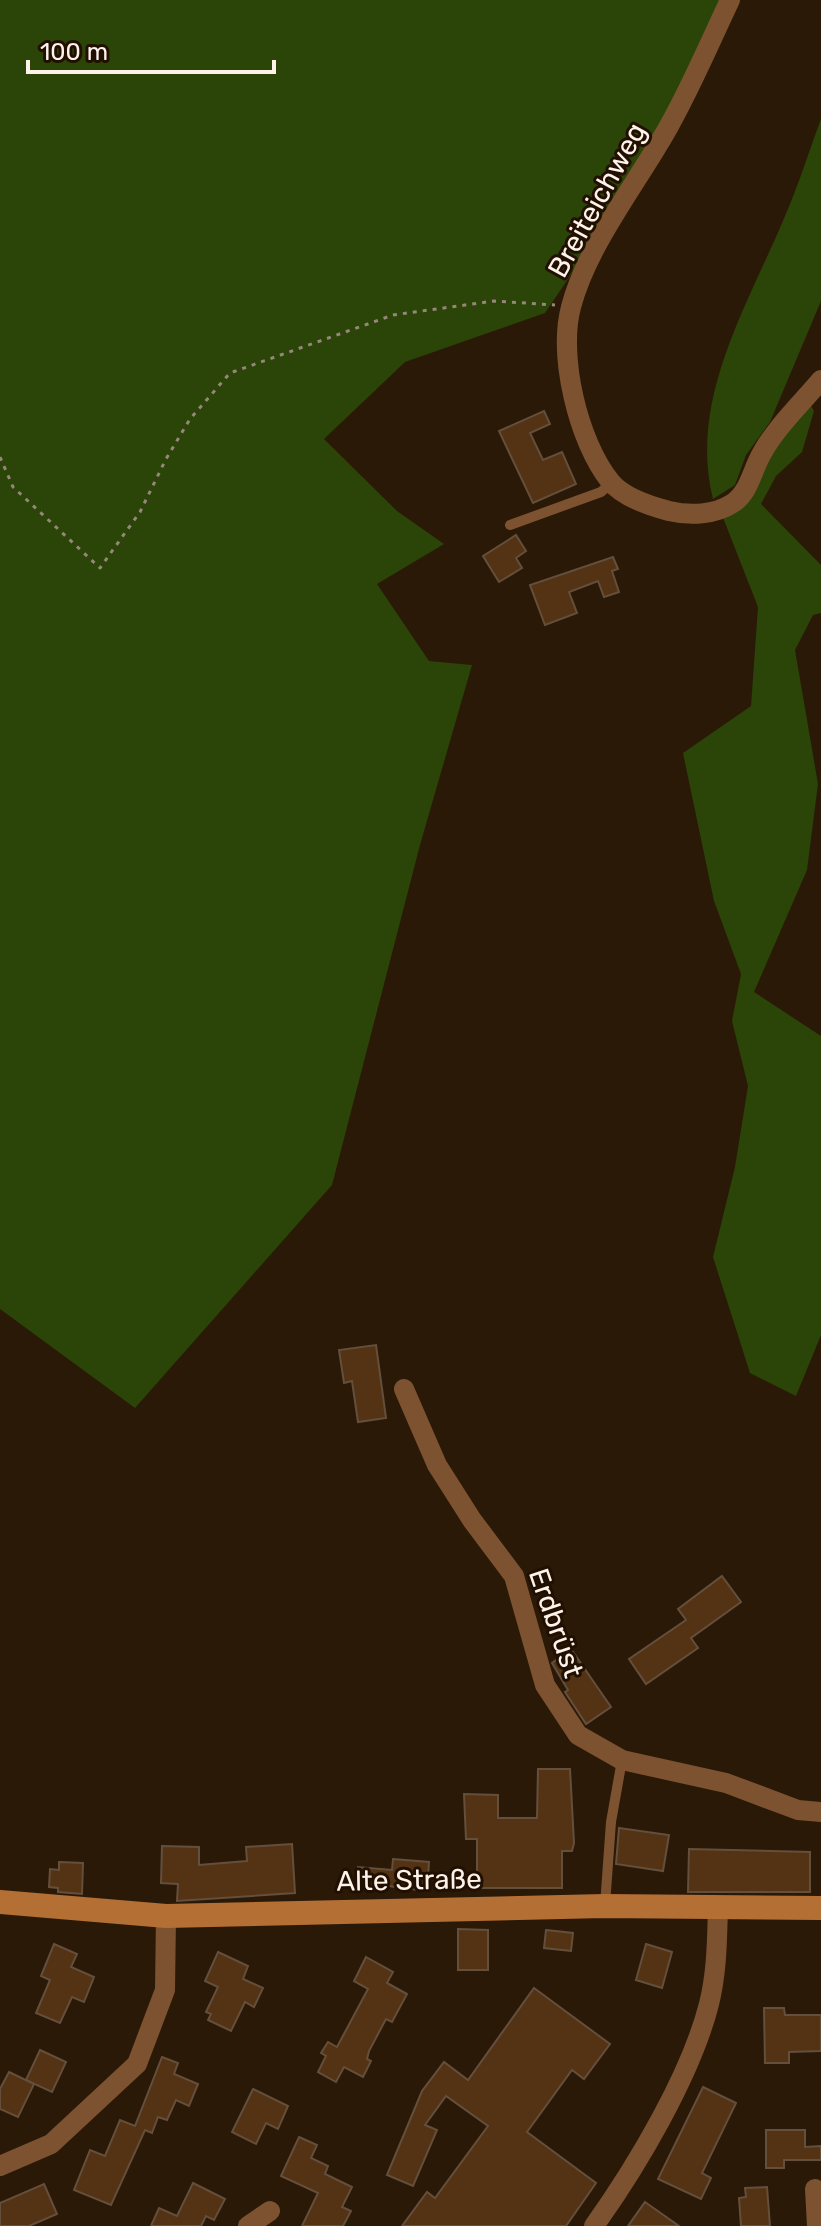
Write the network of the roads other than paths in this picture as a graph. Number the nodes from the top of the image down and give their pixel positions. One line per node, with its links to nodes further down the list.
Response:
1 (730, 0): 3 (street, Breiteichweg)
2 (821, 380): 3 (street)
3 (611, 483): 4 (lane)
4 (510, 525)
5 (404, 1389): 6 (street, Erdbrüst)
6 (622, 1760): 7 (street, Erdbrüst); 9 (lane)
7 (821, 1812)
8 (0, 1902): 12 (street, Alte Straße)
9 (605, 1906): 10 (street, Alte Straße); 12 (street, Alte Straße)
10 (718, 1907): 11 (street, Alte Straße); 17 (street)
11 (821, 1908)
12 (166, 1916): 13 (street)
13 (0, 2166)
14 (815, 2189): 18 (street)
15 (270, 2211): 16 (street)
16 (248, 2226)
17 (594, 2226)
18 (817, 2226)

